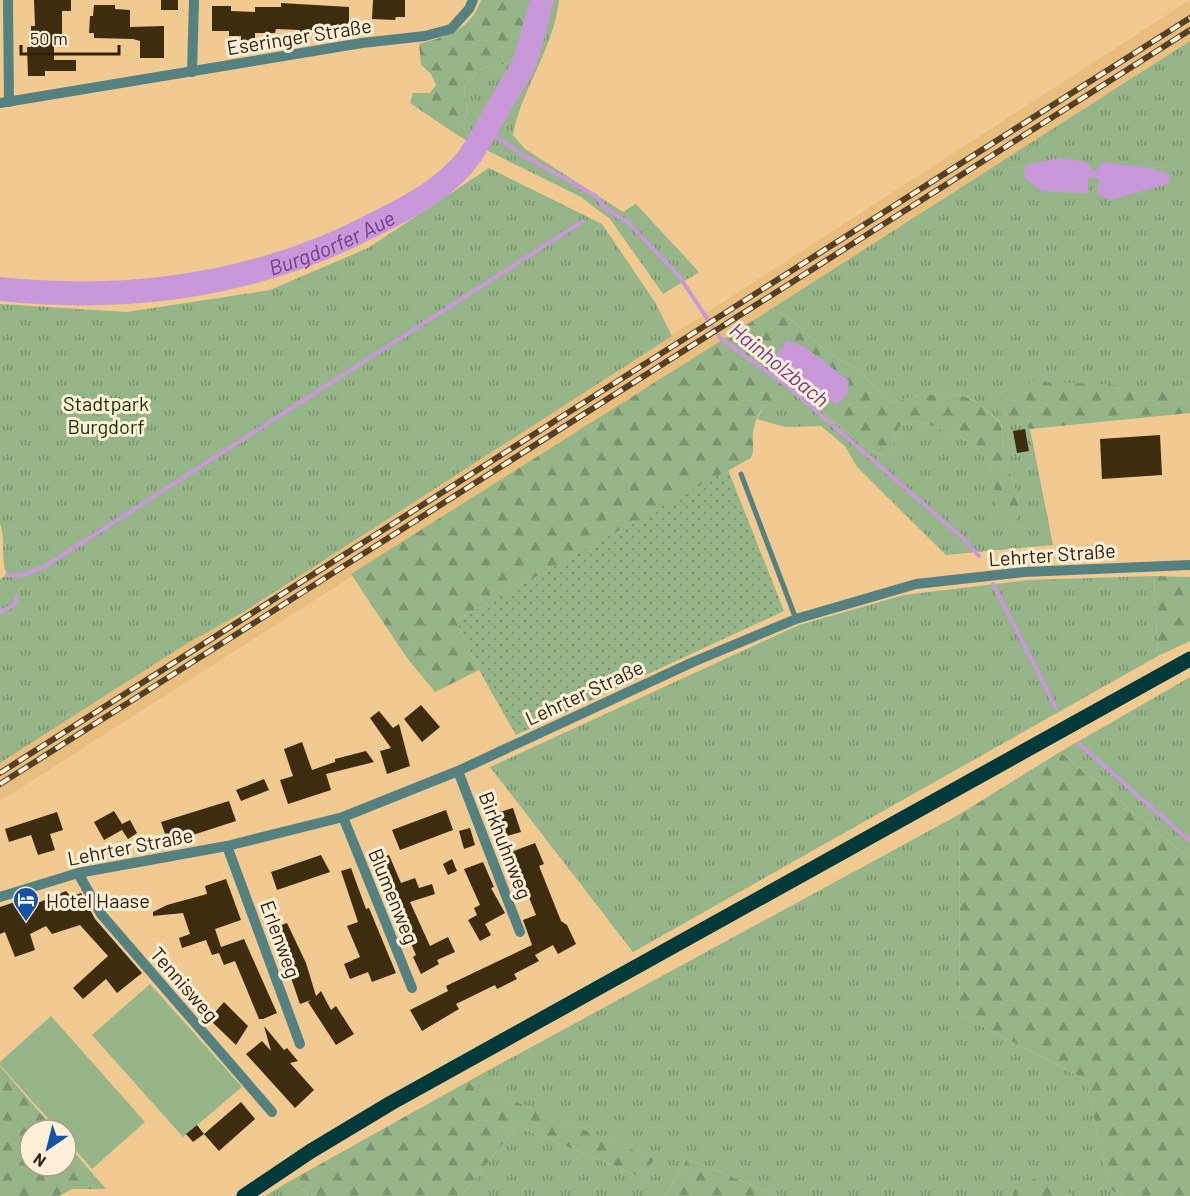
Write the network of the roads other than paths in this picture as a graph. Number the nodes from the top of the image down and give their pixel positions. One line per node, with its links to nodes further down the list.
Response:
1 (8, 0): 5 (street)
2 (194, 0): 4 (street)
3 (473, 0): 4 (street, Eseringer Straße)
4 (192, 72): 5 (street, Eseringer Straße)
5 (5, 102)
6 (741, 474): 8 (lane)
7 (1190, 565): 8 (street, Lehrter Straße)
8 (796, 619): 10 (street, Lehrter Straße)
9 (1190, 659): 19 (main road)
10 (458, 771): 11 (street, Lehrter Straße); 15 (street, Birkhuhnweg)
11 (343, 817): 12 (street, Lehrter Straße); 16 (street, Blumenweg)
12 (227, 846): 13 (street, Lehrter Straße); 17 (street, Erlenweg)
13 (78, 873): 14 (street, Lehrter Straße); 18 (street, Tennisweg)
14 (0, 897)
15 (520, 932)
16 (412, 988)
17 (300, 1044)
18 (272, 1112)
19 (244, 1196)

